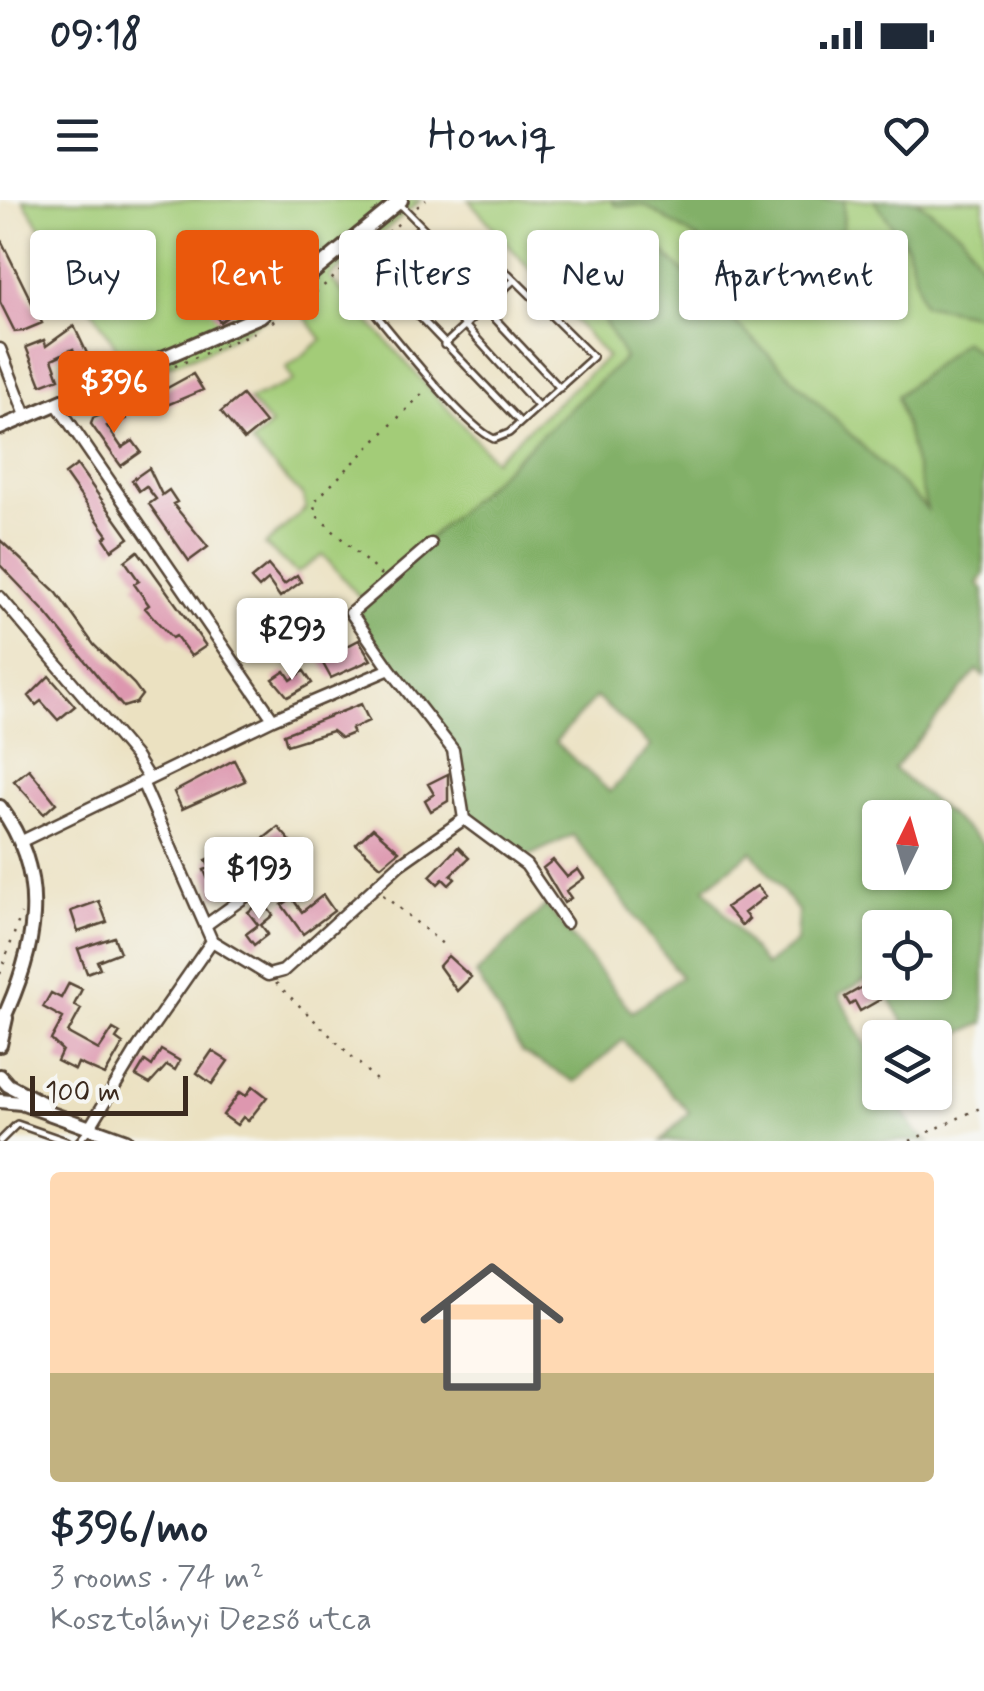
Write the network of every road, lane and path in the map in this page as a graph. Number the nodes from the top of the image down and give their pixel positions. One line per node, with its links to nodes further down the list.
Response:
1 (400, 201): 2 (lane); 14 (street)
2 (420, 228): 3 (lane); 10 (lane)
3 (514, 280): 4 (lane); 13 (lane)
4 (507, 287)
5 (382, 320): 12 (lane)
6 (460, 320): 9 (lane)
7 (472, 320): 9 (lane)
8 (496, 320): 13 (lane)
9 (465, 326): 10 (lane); 15 (lane)
10 (444, 345): 17 (lane)
11 (0, 349): 16 (street)
12 (434, 381): 17 (lane); 20 (path)
13 (560, 388): 15 (lane)
14 (58, 406): 16 (street); 23 (street)
15 (538, 406): 17 (lane)
16 (27, 418): 18 (street)
17 (520, 422)
18 (0, 428)
19 (432, 544): 22 (street)
20 (382, 576)
21 (0, 597): 24 (street)
22 (390, 669): 23 (street); 26 (street)
23 (273, 719): 24 (street)
24 (146, 781): 27 (street); 32 (street)
25 (0, 807): 27 (street)
26 (464, 819): 29 (street); 31 (street)
27 (22, 841): 37 (street)
28 (297, 859): 32 (street)
29 (374, 888): 34 (path); 36 (street)
30 (22, 908): 35 (path)
31 (566, 924)
32 (206, 925): 33 (street)
33 (212, 941): 36 (street); 45 (street)
34 (444, 945)
35 (0, 974)
36 (268, 974): 41 (path)
37 (6, 1006): 38 (street); 39 (street)
38 (0, 1026)
39 (0, 1044)
40 (0, 1075): 42 (street); 45 (street)
41 (381, 1086)
42 (0, 1090)
43 (0, 1101): 45 (street)
44 (984, 1106): 50 (path)
45 (86, 1125): 48 (lane); 49 (street)
46 (0, 1141): 47 (lane)
47 (66, 1141)
48 (80, 1141)
49 (126, 1141)
50 (910, 1141)

